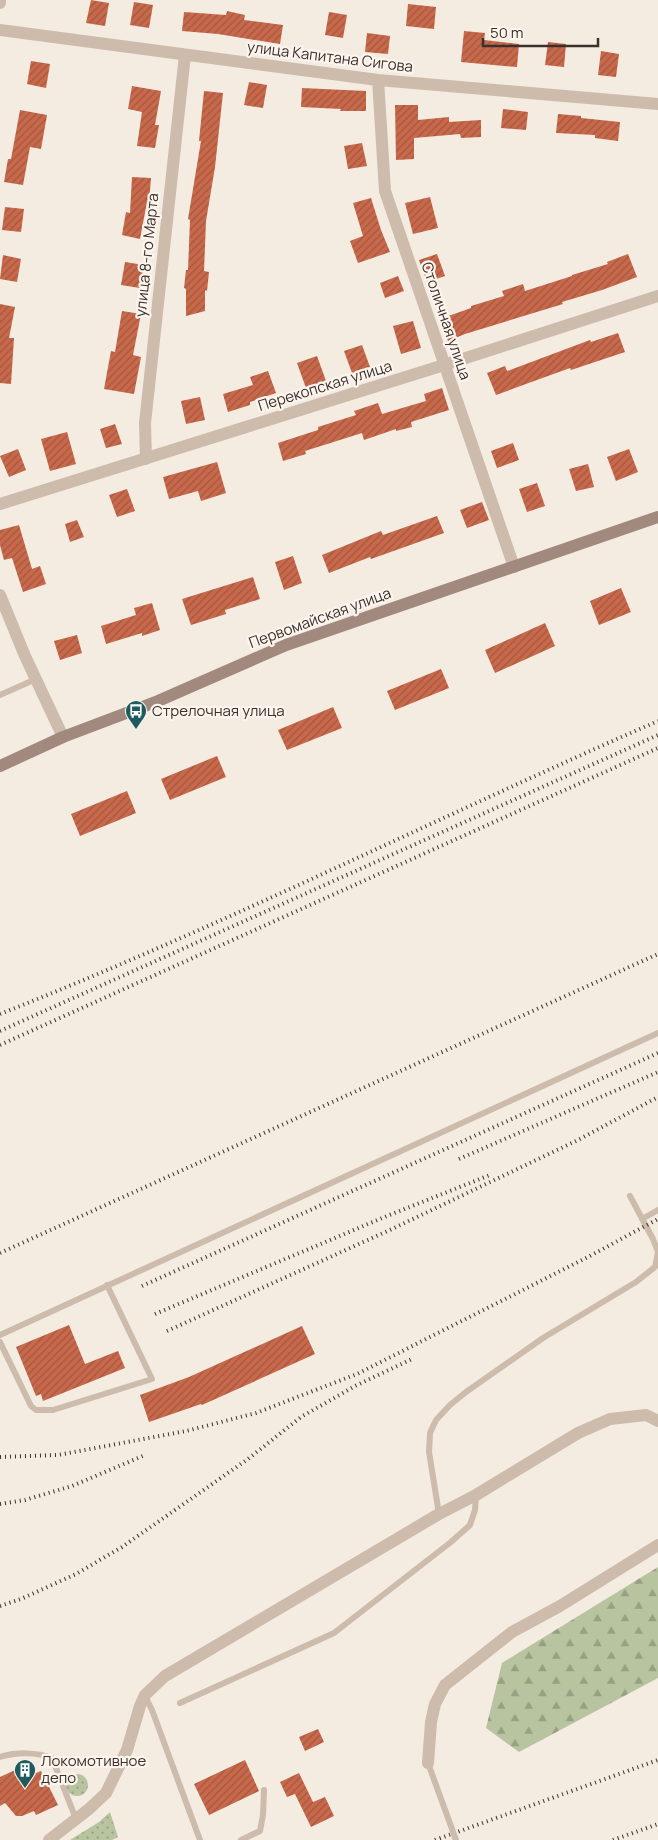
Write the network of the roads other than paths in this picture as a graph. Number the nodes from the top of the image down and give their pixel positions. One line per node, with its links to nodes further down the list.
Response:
1 (0, 30): 2 (street, улица Капитана Сигова)
2 (185, 55): 3 (street, улица Капитана Сигова); 7 (street, улица 8-го Марта)
3 (378, 80): 4 (street, улица Капитана Сигова); 6 (street, Столичная улица)
4 (658, 104)
5 (658, 296): 6 (street, Перекопская улица)
6 (444, 365): 7 (street, Перекопская улица); 10 (street, Столичная улица)
7 (146, 459): 8 (street, Перекопская улица)
8 (0, 504)
9 (658, 517): 10 (main road, Первомайская улица)
10 (514, 567): 14 (main road, Первомайская улица)
11 (0, 595): 12 (street)
12 (36, 679): 13 (lane); 14 (street)
13 (0, 695)
14 (63, 737): 15 (main road, Первомайская улица)
15 (0, 766)
16 (658, 1033): 20 (lane)
17 (630, 1196): 19 (lane)
18 (658, 1210): 19 (lane)
19 (642, 1220): 25 (lane)
20 (107, 1286): 21 (lane); 22 (lane)
21 (0, 1335)
22 (0, 1342)
23 (658, 1421): 24 (street)
24 (476, 1495): 25 (street); 28 (lane)
25 (440, 1514): 27 (street)
26 (658, 1545): 30 (street)
27 (145, 1695): 32 (street); 34 (lane)
28 (180, 1703)
29 (0, 1757): 32 (lane)
30 (428, 1763): 36 (lane, bridge)
31 (264, 1790): 35 (lane)
32 (76, 1819): 33 (street)
33 (49, 1840)
34 (200, 1840)
35 (241, 1840)
36 (456, 1840)

